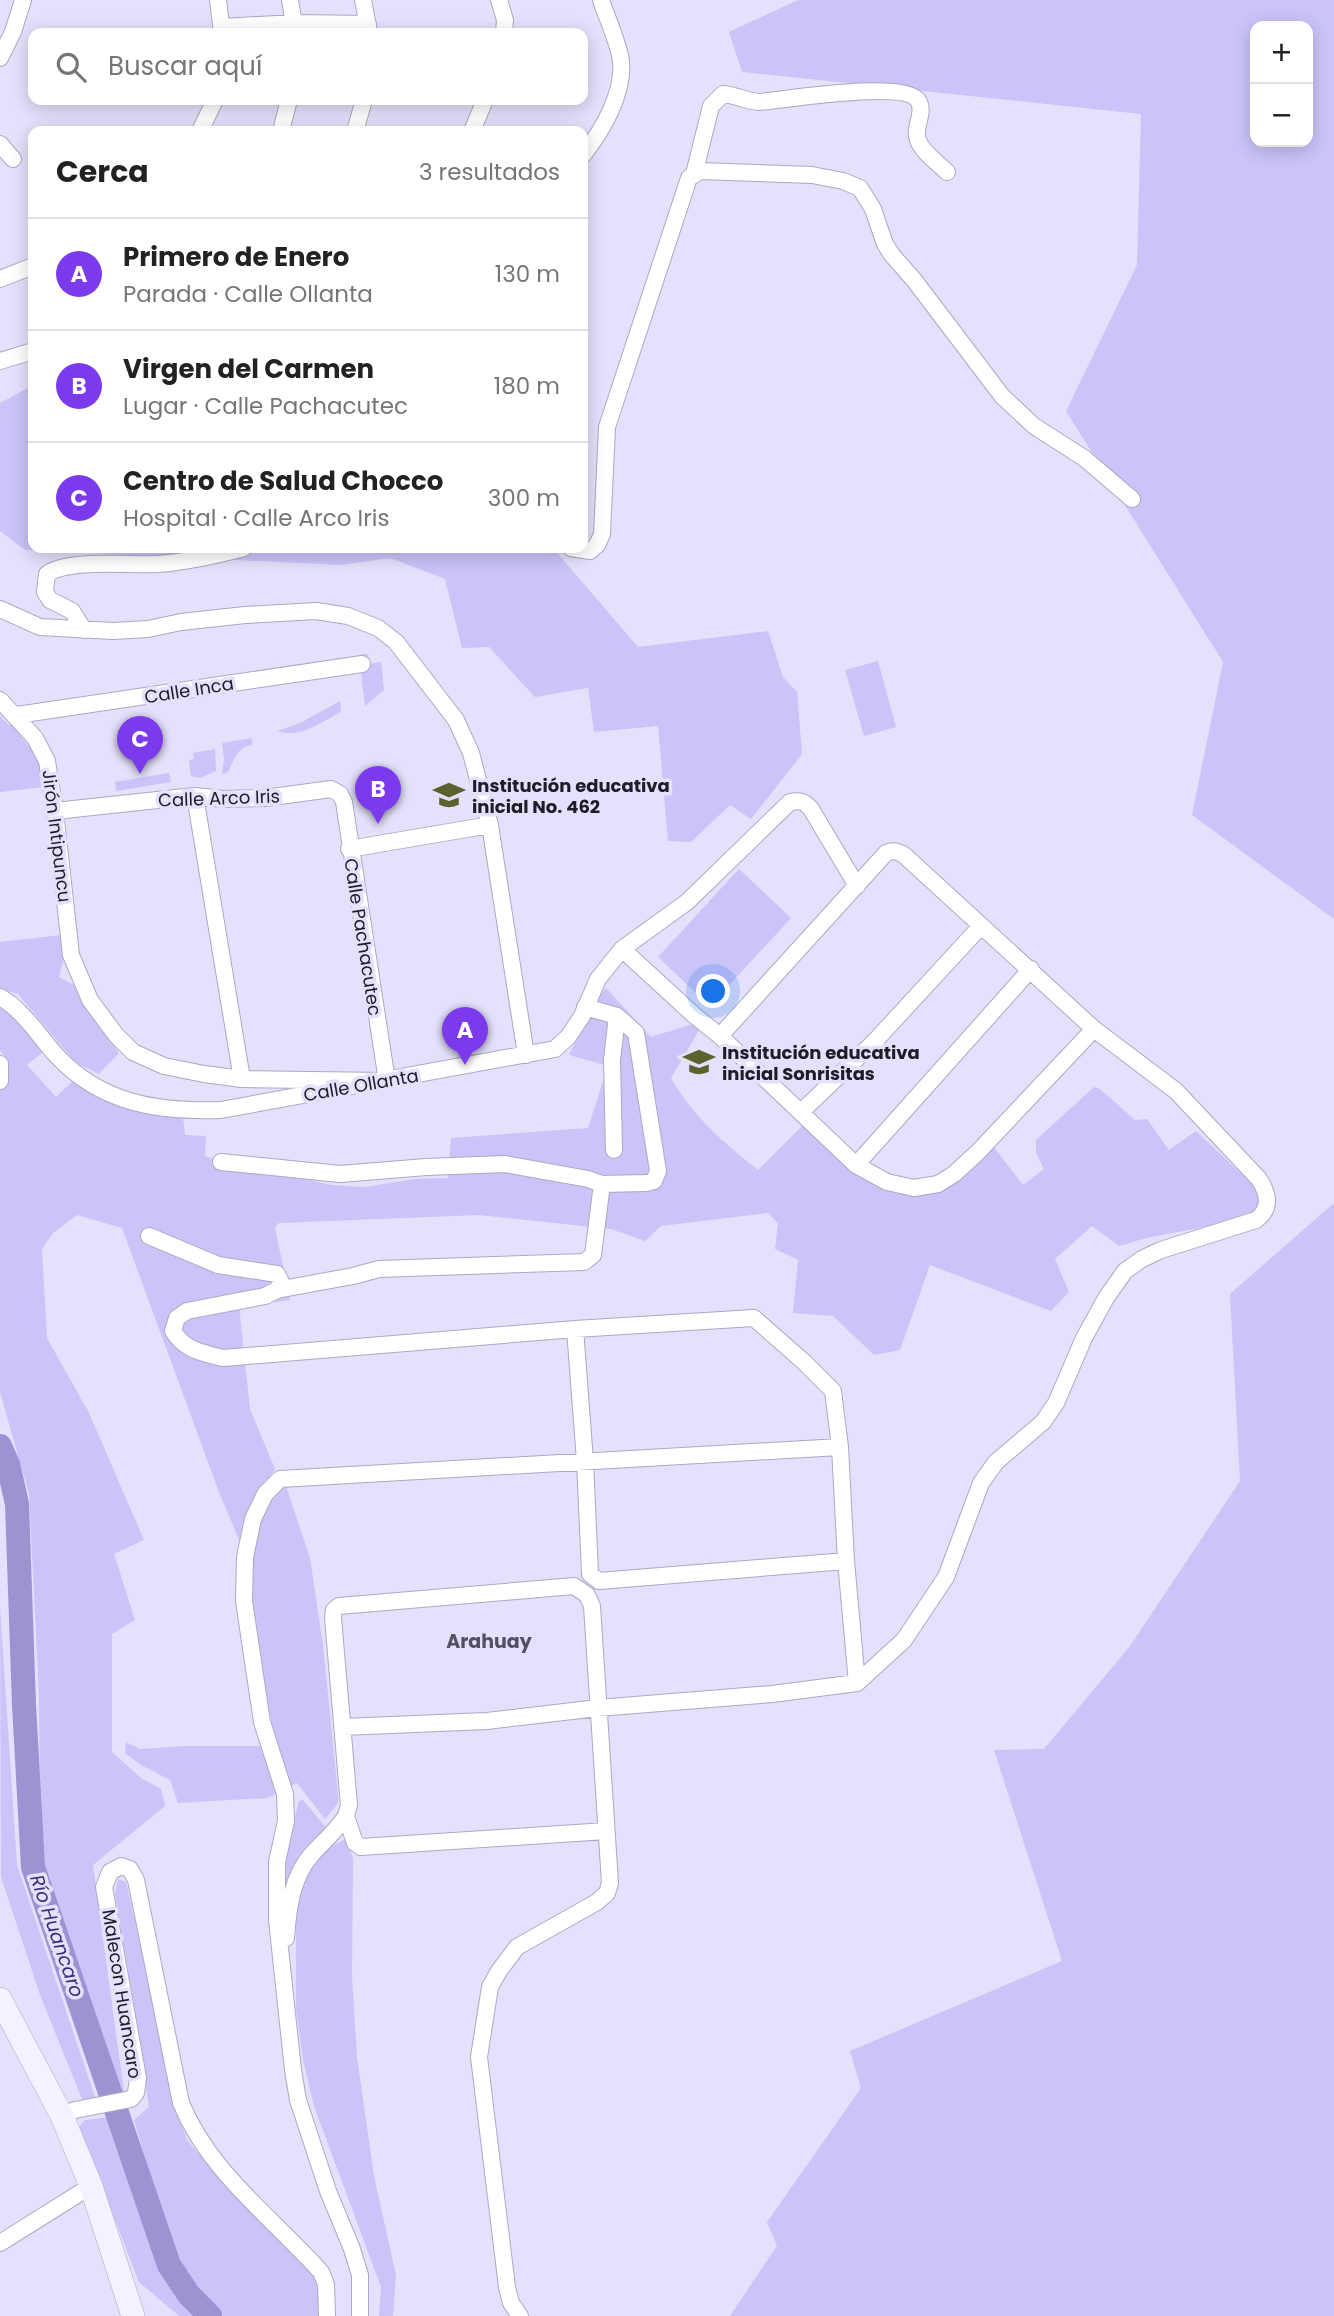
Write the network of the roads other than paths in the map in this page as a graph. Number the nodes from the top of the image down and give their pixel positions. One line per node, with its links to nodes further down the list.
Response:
1 (23, 0): 11 (street)
2 (218, 0): 7 (street)
3 (290, 0): 8 (street)
4 (363, 0): 9 (street)
5 (499, 0): 10 (street)
6 (601, 0): 21 (street)
7 (222, 28)
8 (295, 28)
9 (369, 28)
10 (504, 28)
11 (0, 58)
12 (213, 105): 16 (street)
13 (288, 105): 17 (street)
14 (362, 105): 18 (street)
15 (483, 105): 19 (street)
16 (202, 126)
17 (282, 126)
18 (356, 126)
19 (474, 126)
20 (0, 144): 22 (street)
21 (588, 149)
22 (13, 159)
23 (947, 172): 24 (street)
24 (694, 174): 29 (street); 30 (street)
25 (28, 268): 26 (street)
26 (0, 279)
27 (28, 353): 28 (street)
28 (0, 361)
29 (1132, 499)
30 (588, 551)
31 (218, 553): 33 (street)
32 (0, 609): 33 (street)
33 (84, 630): 40 (street)
34 (362, 664): 36 (street, Calle Inca)
35 (0, 700): 36 (street, Jirón Intipuncu)
36 (16, 715): 39 (street, Jirón Intipuncu)
37 (340, 794): 38 (street, Calle Arco Iris); 41 (street, Calle Pachacutec)
38 (195, 796): 39 (street, Calle Arco Iris); 53 (street)
39 (55, 811): 53 (street, Jirón Intipuncu)
40 (490, 825): 41 (street); 51 (street)
41 (349, 849): 55 (street, Calle Pachacutec)
42 (857, 886): 43 (street); 44 (street, Calle Ollanta); 50 (street)
43 (981, 926): 45 (street); 56 (street)
44 (622, 949): 47 (street, Calle Ollanta); 50 (street)
45 (1031, 969): 49 (street); 59 (street)
46 (0, 997): 55 (street, Calle Ollanta)
47 (585, 1007): 48 (street); 51 (street, Calle Ollanta)
48 (617, 1016): 57 (street); 60 (street)
49 (1094, 1029): 59 (street); 67 (street)
50 (720, 1036): 56 (street)
51 (526, 1055): 55 (street, Calle Ollanta)
52 (0, 1064): 54 (street)
53 (242, 1079): 55 (street, Jirón Intipuncu)
54 (0, 1081)
55 (387, 1081)
56 (801, 1112): 59 (street)
57 (614, 1150)
58 (220, 1162): 60 (street)
59 (856, 1164)
60 (602, 1184): 62 (street)
61 (149, 1236): 62 (street)
62 (277, 1290): 63 (street)
63 (575, 1329): 64 (street); 65 (street)
64 (840, 1447): 65 (street); 66 (street)
65 (585, 1461): 66 (street); 72 (street)
66 (846, 1561): 67 (street)
67 (857, 1683): 68 (street)
68 (598, 1709): 69 (street); 69 (street); 71 (street)
69 (343, 1727): 70 (street)
70 (346, 1816): 71 (street); 72 (street)
71 (606, 1831): 81 (street)
72 (285, 1981): 80 (street)
73 (0, 1999): 74 (street)
74 (6, 2022): 75 (street)
75 (68, 2113): 76 (street); 79 (street, Malecon Huancaro)
76 (91, 2186): 77 (street); 78 (street)
77 (0, 2243)
78 (126, 2313)
79 (327, 2316)
80 (360, 2316)
81 (520, 2316)

